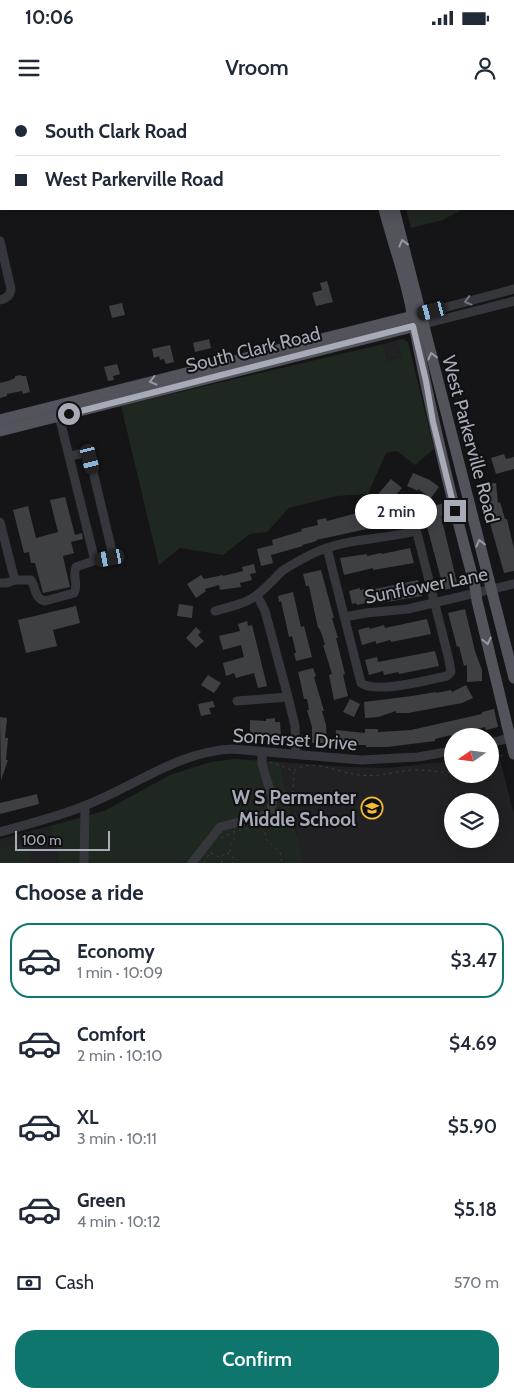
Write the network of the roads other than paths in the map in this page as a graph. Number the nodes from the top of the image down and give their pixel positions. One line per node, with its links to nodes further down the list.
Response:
1 (384, 210): 7 (main road)
2 (394, 210): 7 (main road, one-way to 2)
3 (0, 241): 5 (street)
4 (514, 289): 7 (street, South Clark Road, one-way to 7)
5 (0, 300)
6 (514, 301): 7 (street, South Clark Road)
7 (417, 320): 8 (main road, South Clark Road); 20 (main road, West Parkerville Road, one-way to 7); 22 (main road, West Parkerville Road)
8 (58, 411): 9 (main road, South Clark Road); 10 (main road, South Clark Road); 11 (street)
9 (0, 420)
10 (0, 431)
11 (70, 456): 16 (street); 16 (street)
12 (411, 509): 14 (street)
13 (0, 522): 17 (street)
14 (416, 531): 15 (street); 23 (street)
15 (327, 548): 21 (street); 25 (street)
16 (93, 561): 17 (street)
17 (16, 580): 18 (street)
18 (0, 583)
19 (514, 584): 20 (street, Sunflower Lane)
20 (492, 590): 22 (street, Sunflower Lane); 26 (main road, West Parkerville Road)
21 (257, 594): 24 (street); 27 (street)
22 (476, 594): 23 (street, Sunflower Lane); 29 (main road, West Parkerville Road, one-way to 29)
23 (435, 604): 25 (street, Sunflower Lane); 25 (street)
24 (215, 611)
25 (344, 617)
26 (514, 678)
27 (288, 697): 28 (street); 33 (street)
28 (237, 702)
29 (512, 737): 30 (street); 32 (main road, West Parkerville Road)
30 (499, 740)
31 (444, 752): 33 (street, Somerset Drive)
32 (511, 752)
33 (296, 754): 34 (street, Somerset Drive)
34 (262, 756): 35 (street, Somerset Drive); 38 (street)
35 (85, 806): 36 (street, Somerset Drive); 37 (street)
36 (0, 832)
37 (84, 863)
38 (192, 863)

